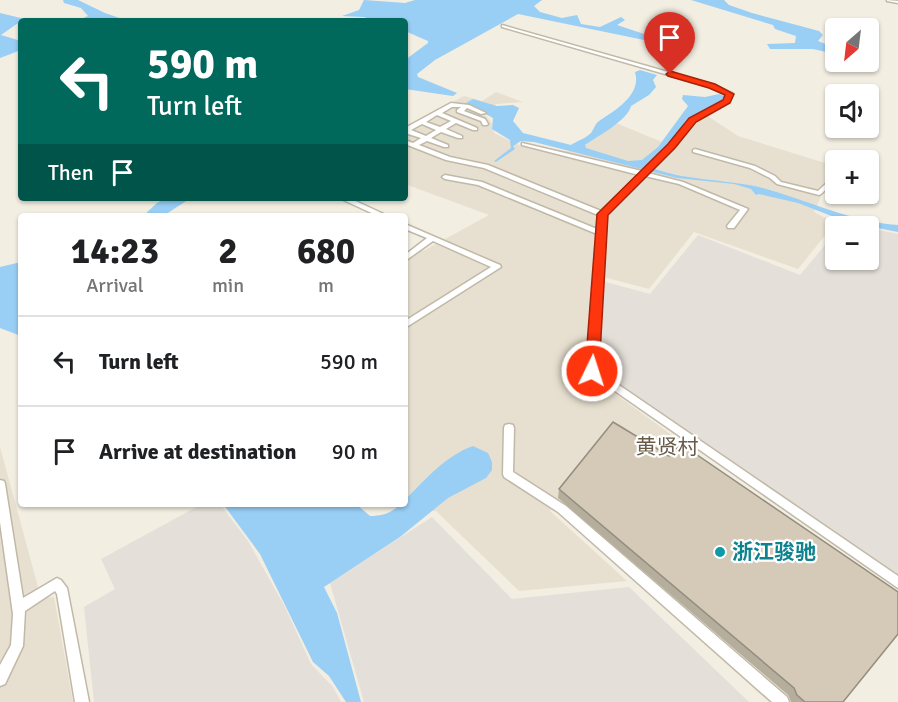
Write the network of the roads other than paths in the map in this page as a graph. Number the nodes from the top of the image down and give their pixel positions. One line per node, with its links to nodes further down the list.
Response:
1 (889, 0): 2 (street)
2 (898, 2)
3 (504, 26): 20 (street)
4 (436, 113): 5 (street); 6 (street); 7 (street)
5 (475, 117): 7 (street); 8 (street)
6 (422, 122): 9 (street); 11 (street)
7 (459, 122): 9 (street); 10 (street)
8 (485, 124)
9 (441, 129): 13 (street); 14 (street)
10 (475, 129)
11 (408, 130)
12 (408, 132): 14 (street)
13 (460, 137)
14 (426, 138): 17 (street); 18 (street)
15 (408, 143): 17 (street)
16 (524, 144): 20 (street)
17 (414, 146): 25 (street)
18 (446, 146)
19 (695, 151): 22 (street)
20 (648, 170): 25 (street); 26 (street)
21 (444, 177): 28 (street)
22 (825, 187)
23 (350, 201): 24 (street)
24 (377, 213)
25 (602, 214): 28 (street)
26 (731, 226)
27 (408, 227): 29 (street)
28 (601, 233): 34 (street)
29 (432, 238): 30 (street); 31 (street)
30 (408, 257)
31 (408, 324)
32 (509, 428): 39 (street)
33 (0, 484): 35 (street)
34 (898, 583)
35 (18, 608): 36 (street); 38 (street)
36 (5, 661): 37 (street)
37 (0, 679)
38 (82, 702)
39 (782, 702)

